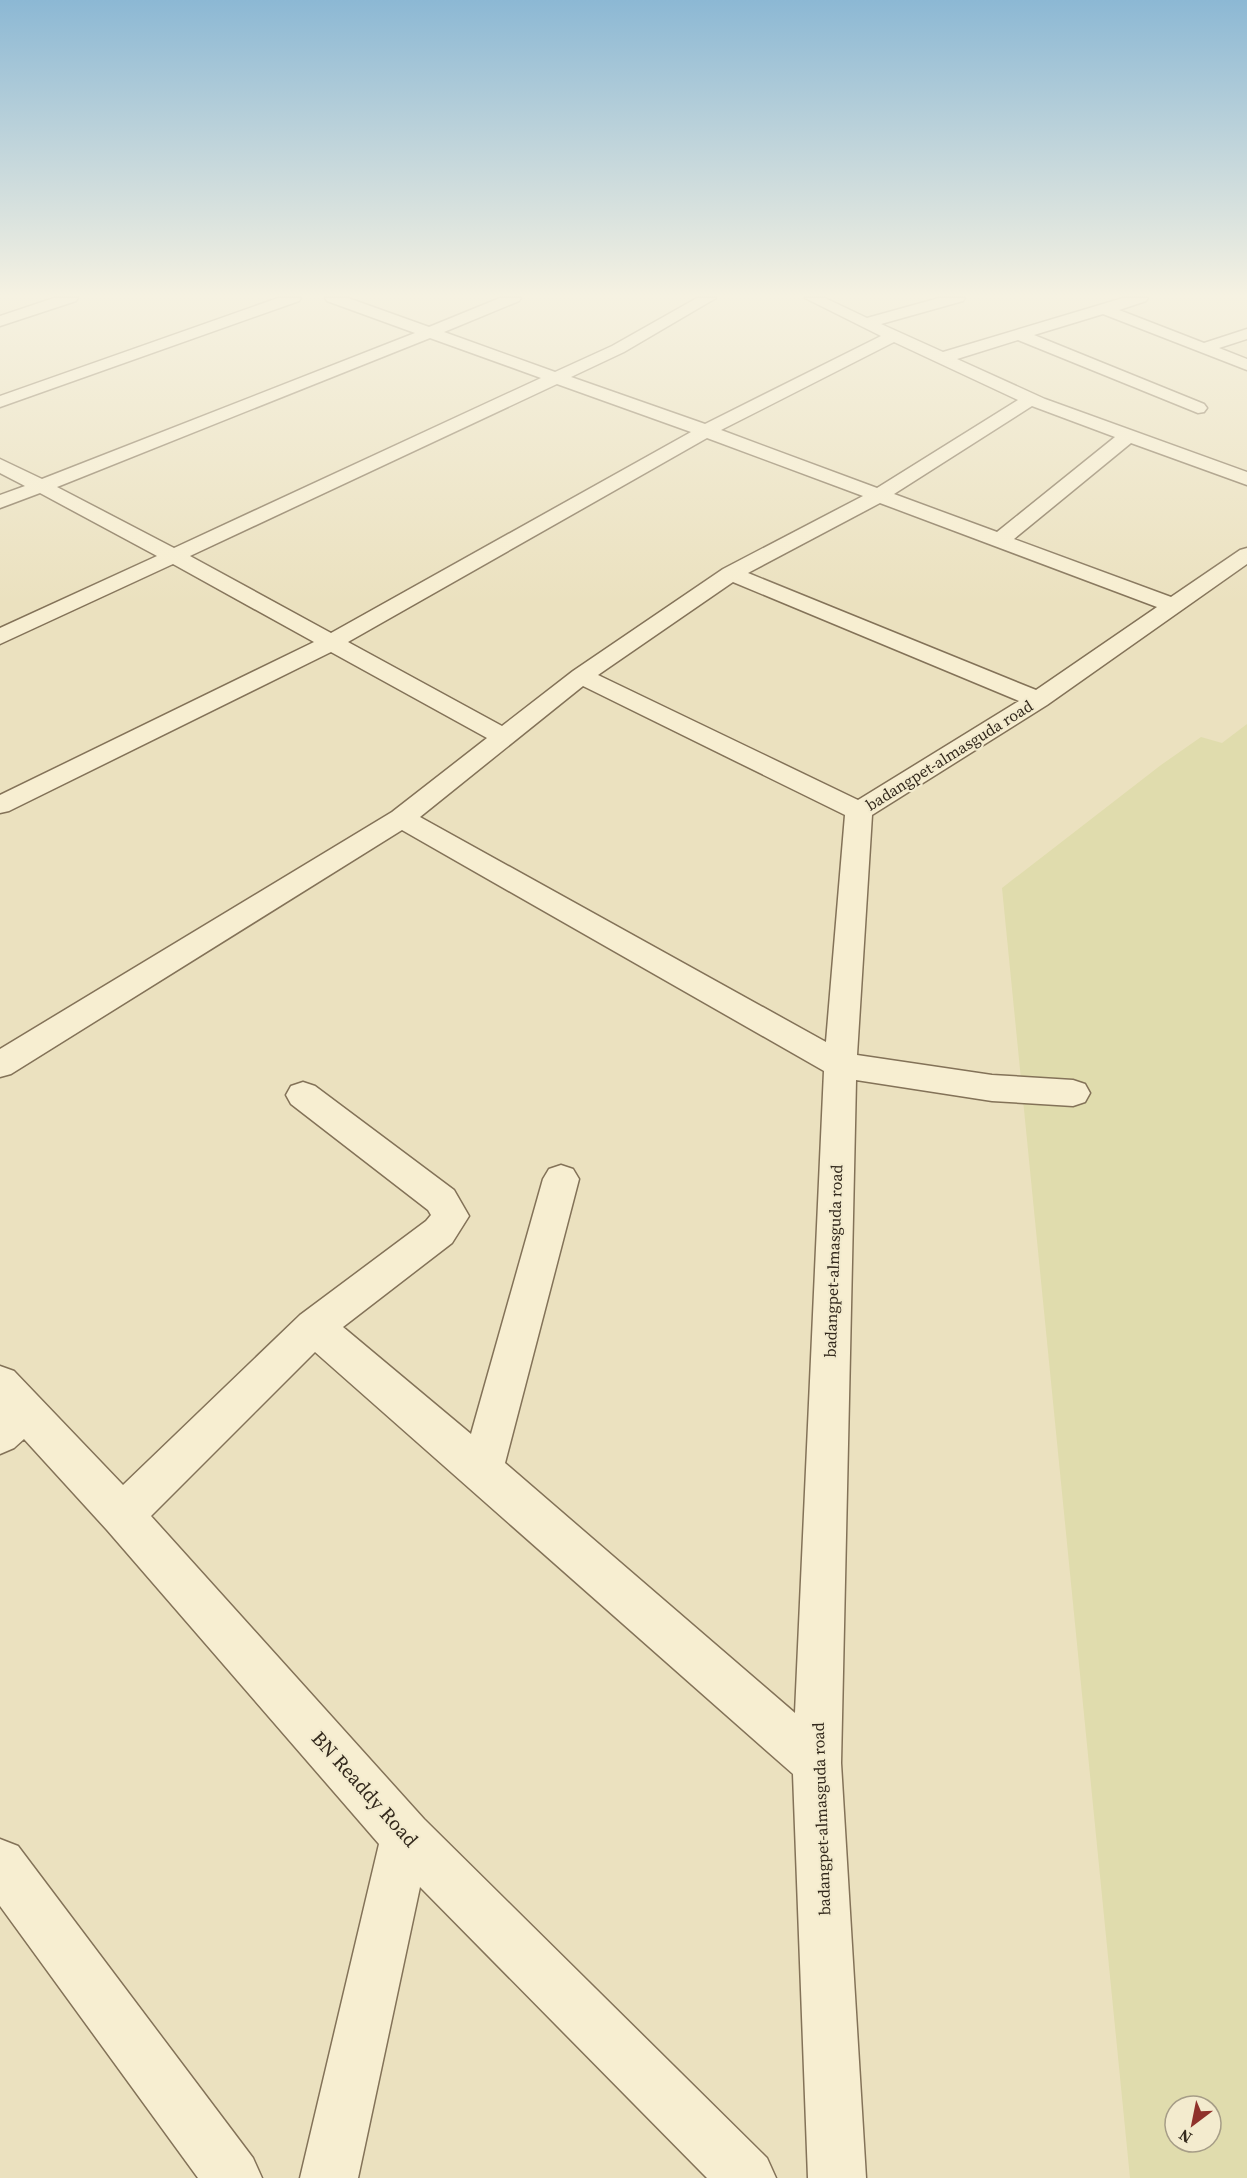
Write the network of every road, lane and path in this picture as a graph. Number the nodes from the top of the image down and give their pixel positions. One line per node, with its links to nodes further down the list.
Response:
1 (261, 400): 13 (street)
2 (509, 400): 18 (street)
3 (619, 400): 9 (street)
4 (768, 400): 9 (street)
5 (1030, 400): 14 (street)
6 (1033, 400): 10 (street)
7 (1178, 400): 8 (street)
8 (1198, 408)
9 (706, 431): 14 (street); 22 (street)
10 (1128, 436): 12 (street); 16 (street)
11 (0, 465): 13 (street)
12 (1247, 479)
13 (41, 486): 15 (street); 18 (street)
14 (878, 496): 16 (street); 19 (street)
15 (0, 502)
16 (1000, 540): 20 (street)
17 (1247, 554): 20 (street, badangpet-almasguda road)
18 (174, 556): 21 (street); 22 (street)
19 (731, 574): 23 (street); 24 (street)
20 (1173, 605): 24 (street, badangpet-almasguda road)
21 (0, 637)
22 (330, 643): 25 (street); 26 (street)
23 (581, 676): 25 (street); 27 (street)
24 (1038, 700): 27 (street, badangpet-almasguda road)
25 (503, 737): 28 (street)
26 (0, 805)
27 (859, 811): 30 (street, badangpet-almasguda road)
28 (402, 818): 29 (street); 30 (street)
29 (0, 1065)
30 (840, 1065): 31 (street); 38 (street, badangpet-almasguda road)
31 (1073, 1093)
32 (303, 1095): 34 (street)
33 (561, 1179): 36 (street)
34 (314, 1327): 36 (street); 37 (street)
35 (8, 1410): 37 (street, BN Readdy Road)
36 (482, 1470): 38 (street)
37 (122, 1515): 39 (street, BN Readdy Road)
38 (817, 1763): 44 (street, badangpet-almasguda road)
39 (406, 1837): 42 (street); 43 (street, BN Readdy Road)
40 (0, 1864): 41 (street)
41 (233, 2178)
42 (329, 2178)
43 (747, 2178)
44 (837, 2178)

